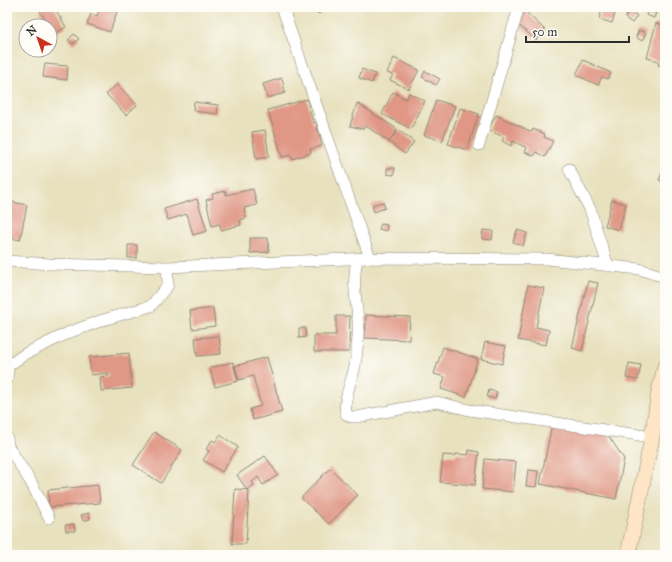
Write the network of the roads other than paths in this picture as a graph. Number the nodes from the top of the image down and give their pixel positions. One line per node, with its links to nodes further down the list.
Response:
1 (282, 7): 5 (street)
2 (519, 7): 3 (street)
3 (479, 145)
4 (569, 169): 9 (street)
5 (370, 258): 6 (street); 9 (street)
6 (357, 259): 8 (street); 14 (street)
7 (7, 262): 8 (street)
8 (167, 266): 12 (street)
9 (608, 266): 10 (street)
10 (665, 277)
11 (665, 367): 13 (street)
12 (7, 380)
13 (662, 392): 14 (street)
14 (652, 437): 17 (street)
15 (7, 438): 16 (street)
16 (48, 518)
17 (628, 555)

